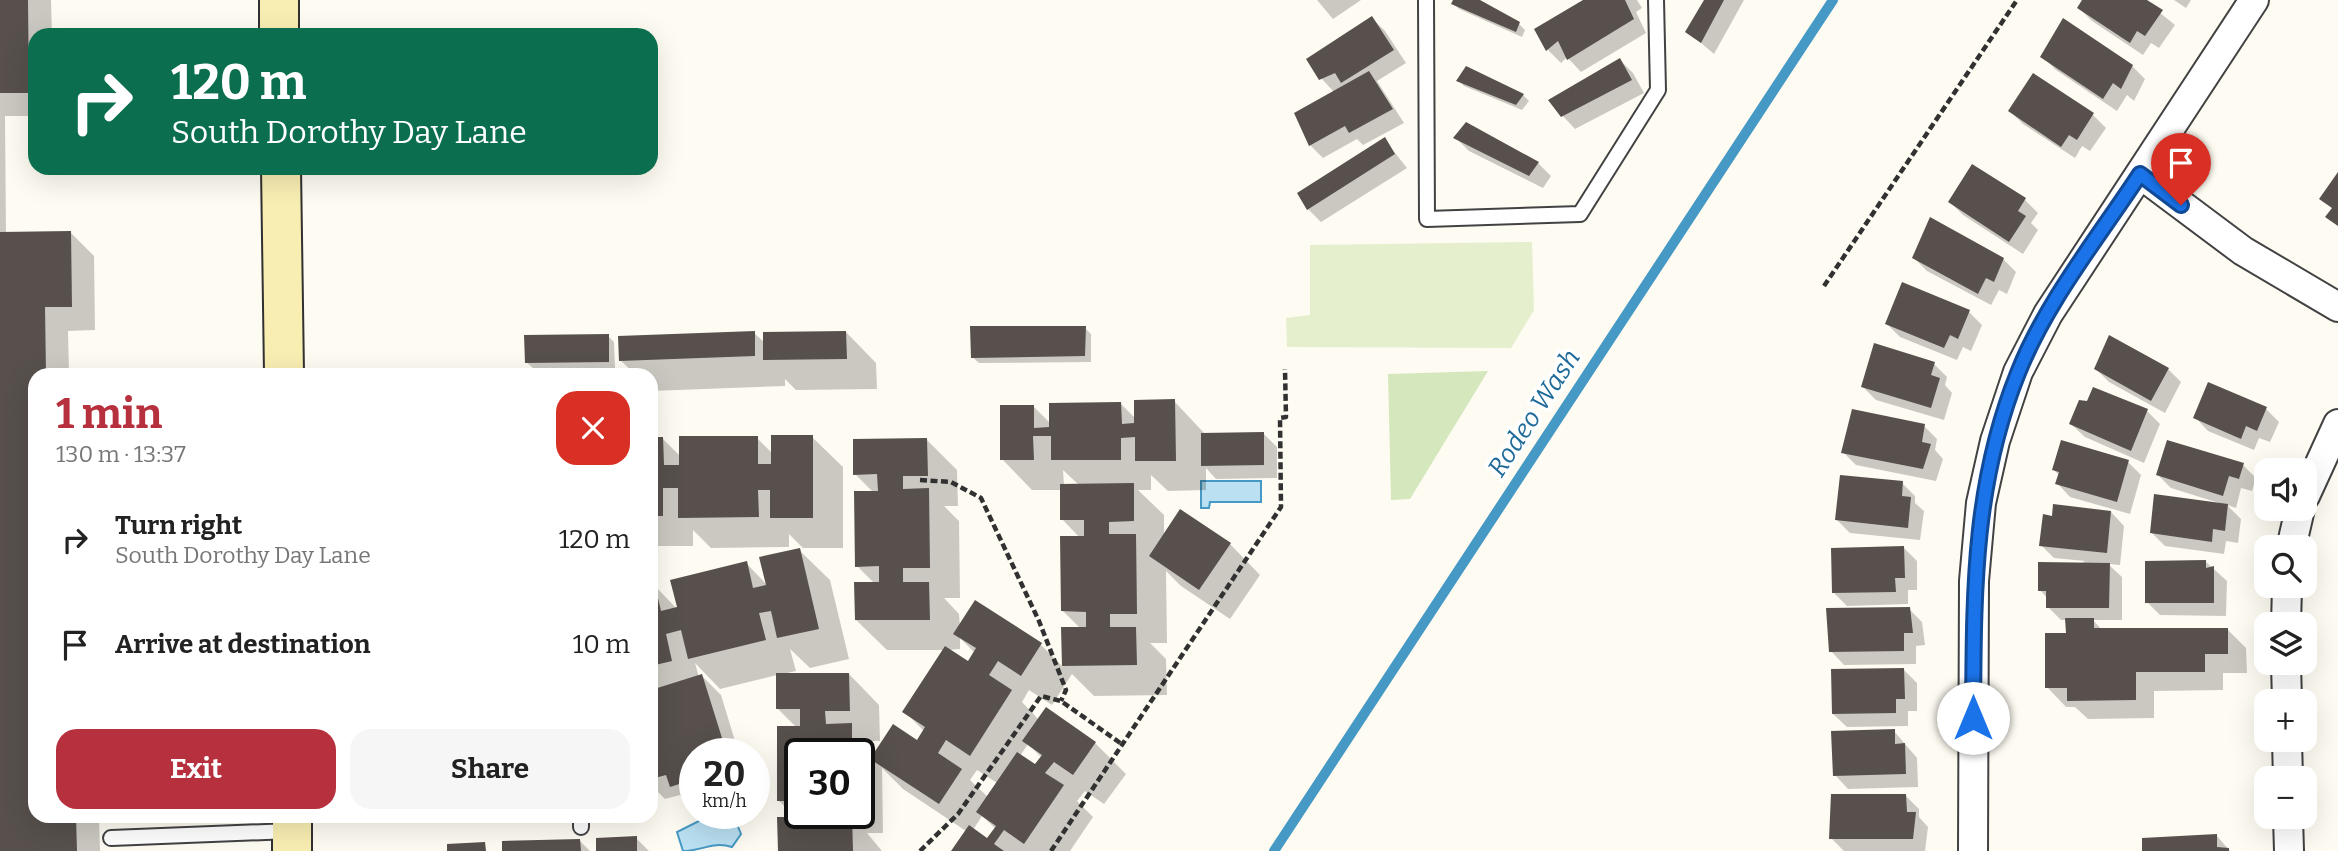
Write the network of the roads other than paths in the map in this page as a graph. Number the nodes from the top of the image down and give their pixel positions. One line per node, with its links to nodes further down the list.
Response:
1 (279, 0): 5 (main road)
2 (1426, 0): 3 (lane)
3 (1656, 0)
4 (2254, 0): 6 (street)
5 (279, 28)
6 (2140, 174): 8 (street); 15 (street)
7 (281, 175): 9 (main road)
8 (2338, 307)
9 (285, 368)
10 (2338, 424): 11 (street)
11 (2317, 470)
12 (2288, 829): 16 (street)
13 (292, 832): 14 (lane)
14 (111, 838)
15 (1973, 851)
16 (2289, 851)

